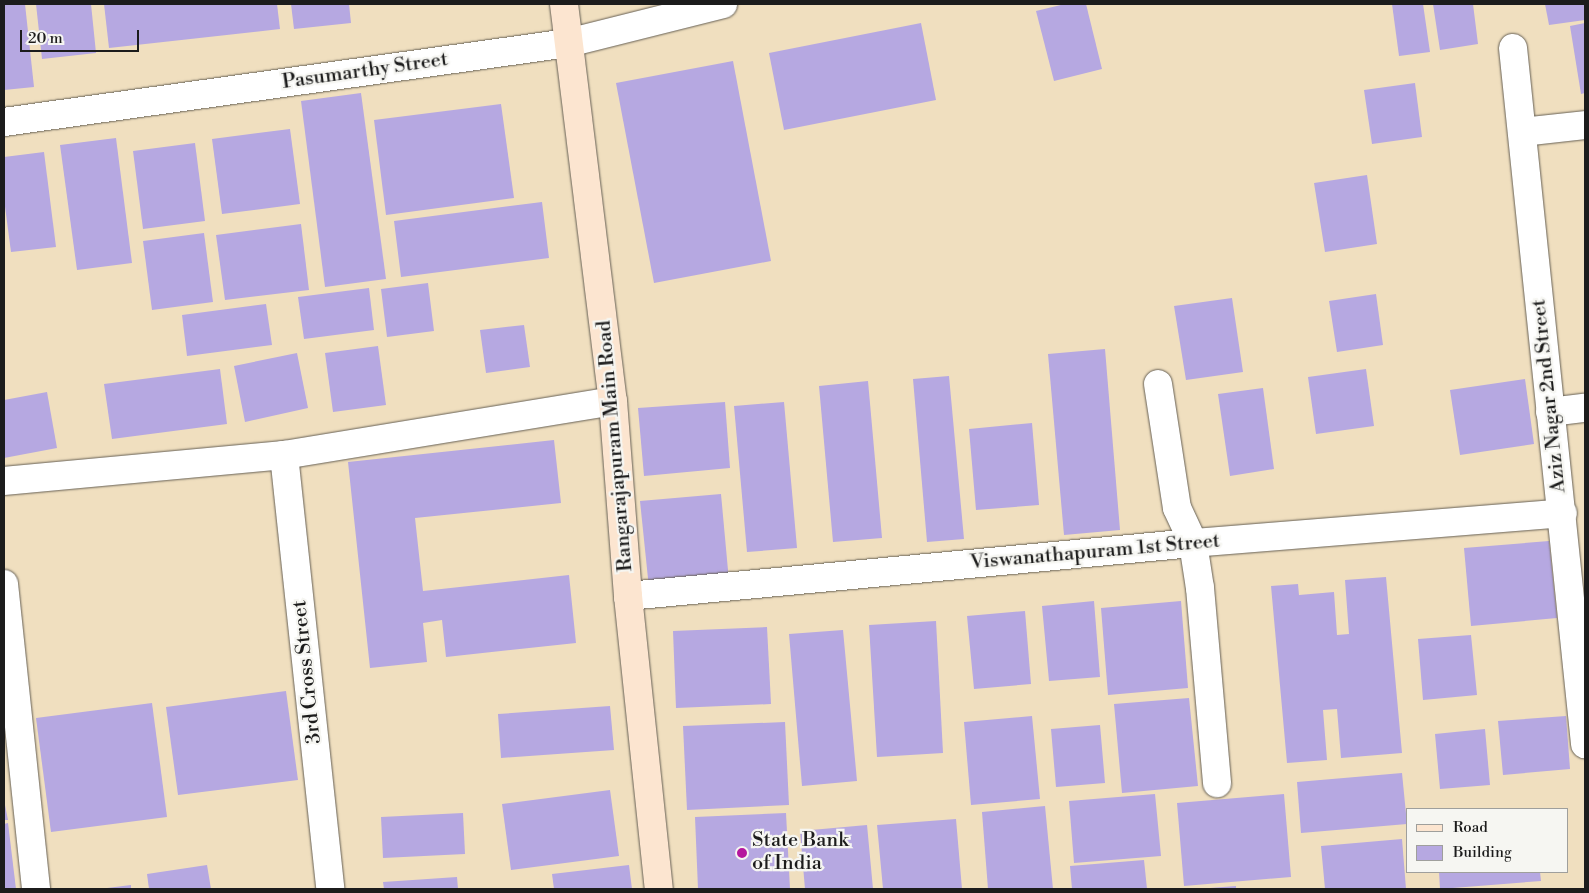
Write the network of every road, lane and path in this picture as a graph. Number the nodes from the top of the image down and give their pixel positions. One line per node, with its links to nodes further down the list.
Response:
1 (564, 4): 3 (main road, Rangarajapuram Main Road)
2 (723, 4): 3 (street, Pasumarthy Street)
3 (568, 42): 5 (street, Pasumarthy Street); 9 (main road, Rangarajapuram Main Road)
4 (1513, 48): 7 (street, Aziz Nagar 2nd Street)
5 (4, 122)
6 (1585, 125): 7 (street)
7 (1522, 132): 11 (street, Aziz Nagar 2nd Street)
8 (1158, 384): 15 (street)
9 (613, 401): 12 (street); 17 (main road, Rangarajapuram Main Road)
10 (1585, 408): 11 (street)
11 (1550, 412): 14 (street, Aziz Nagar 2nd Street)
12 (284, 455): 13 (street); 22 (street, 3rd Cross Street)
13 (4, 481)
14 (1563, 513): 15 (street, Viswanathapuram 1st Street); 18 (street, Aziz Nagar 2nd Street)
15 (1192, 543): 17 (street, Viswanathapuram 1st Street); 20 (street)
16 (4, 584): 21 (street)
17 (628, 596): 23 (main road, Rangarajapuram Main Road)
18 (1583, 704): 19 (street, Aziz Nagar 2nd Street)
19 (1585, 744)
20 (1218, 783)
21 (36, 889)
22 (330, 889)
23 (659, 889)

